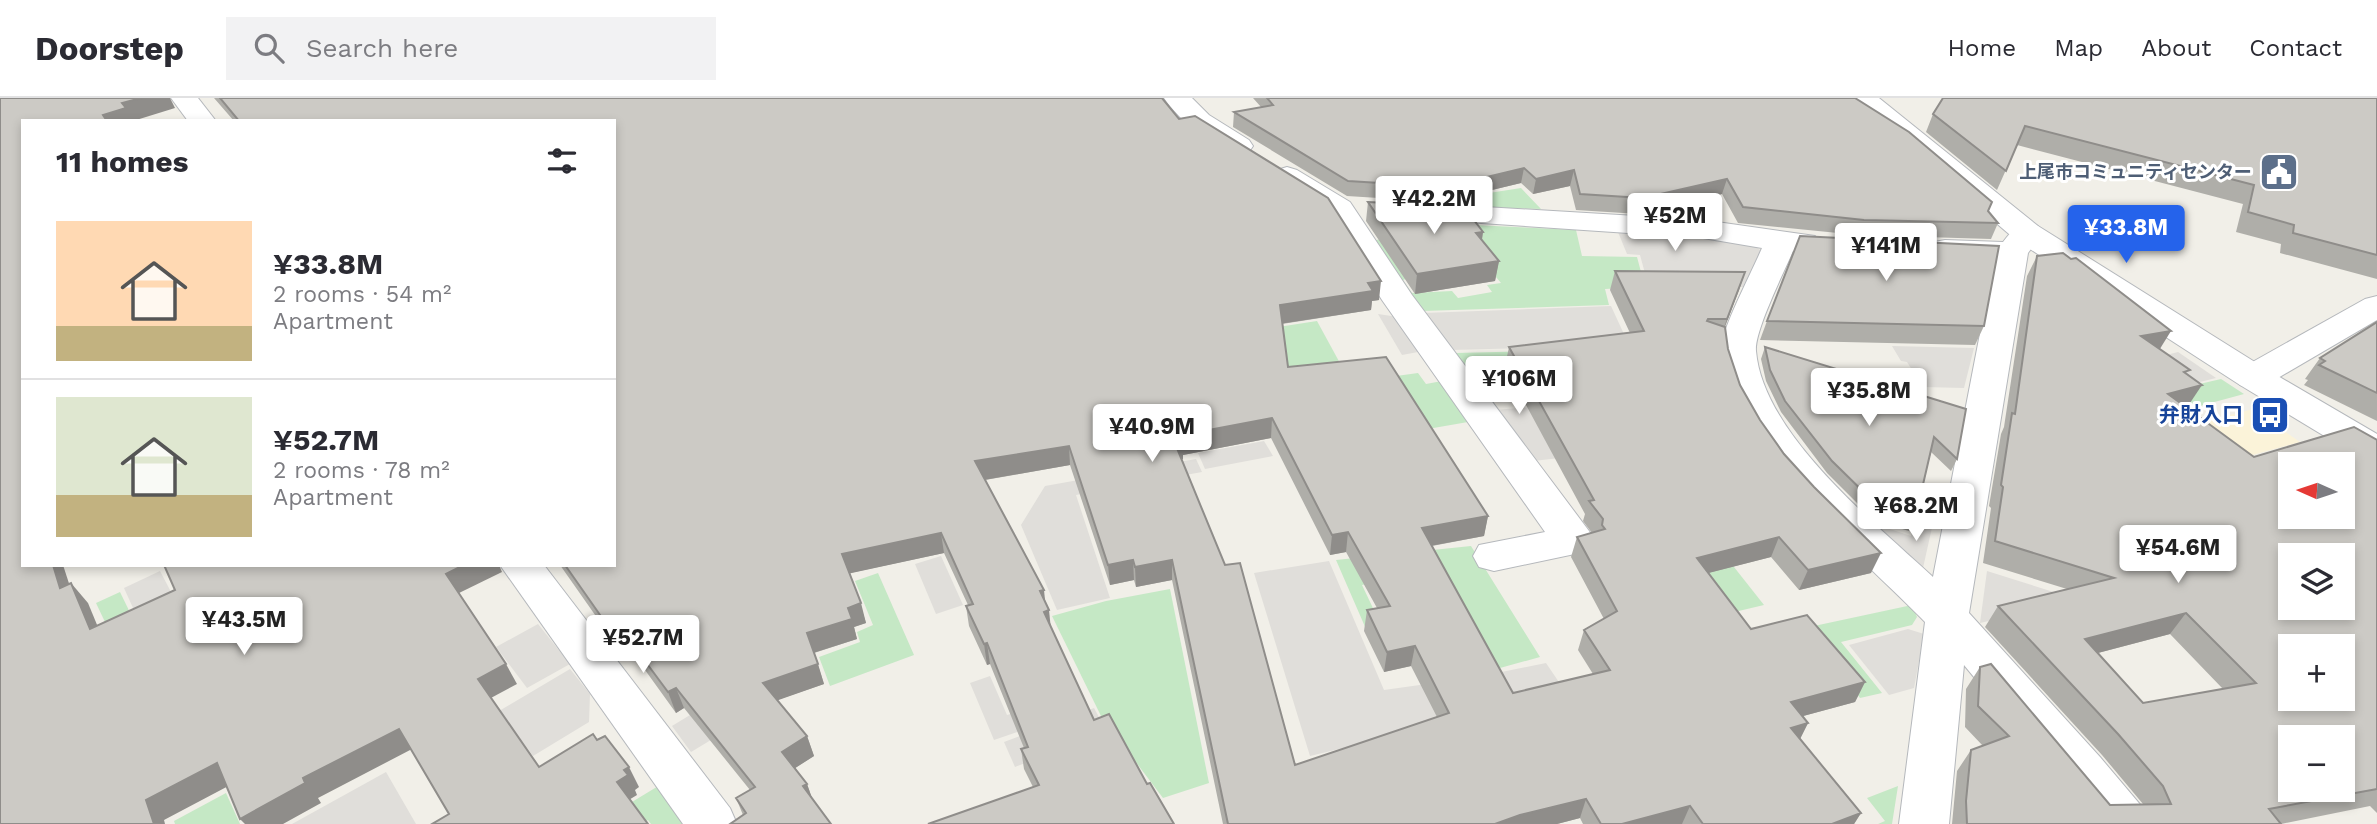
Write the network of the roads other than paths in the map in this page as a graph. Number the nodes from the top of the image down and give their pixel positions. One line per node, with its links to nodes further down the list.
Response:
1 (184, 98): 4 (street)
2 (1177, 98): 5 (street)
3 (1863, 98): 7 (street)
4 (200, 119)
5 (1339, 208): 6 (street); 13 (street)
6 (1781, 241): 8 (street); 15 (street)
7 (2020, 242): 9 (street); 11 (street); 15 (street)
8 (1832, 245)
9 (1922, 249)
10 (2377, 306): 11 (street)
11 (2253, 377): 12 (street)
12 (2377, 451)
13 (1494, 556)
14 (522, 567): 16 (street)
15 (1947, 617): 17 (street); 18 (street)
16 (712, 824)
17 (1924, 824)
18 (2125, 824)

